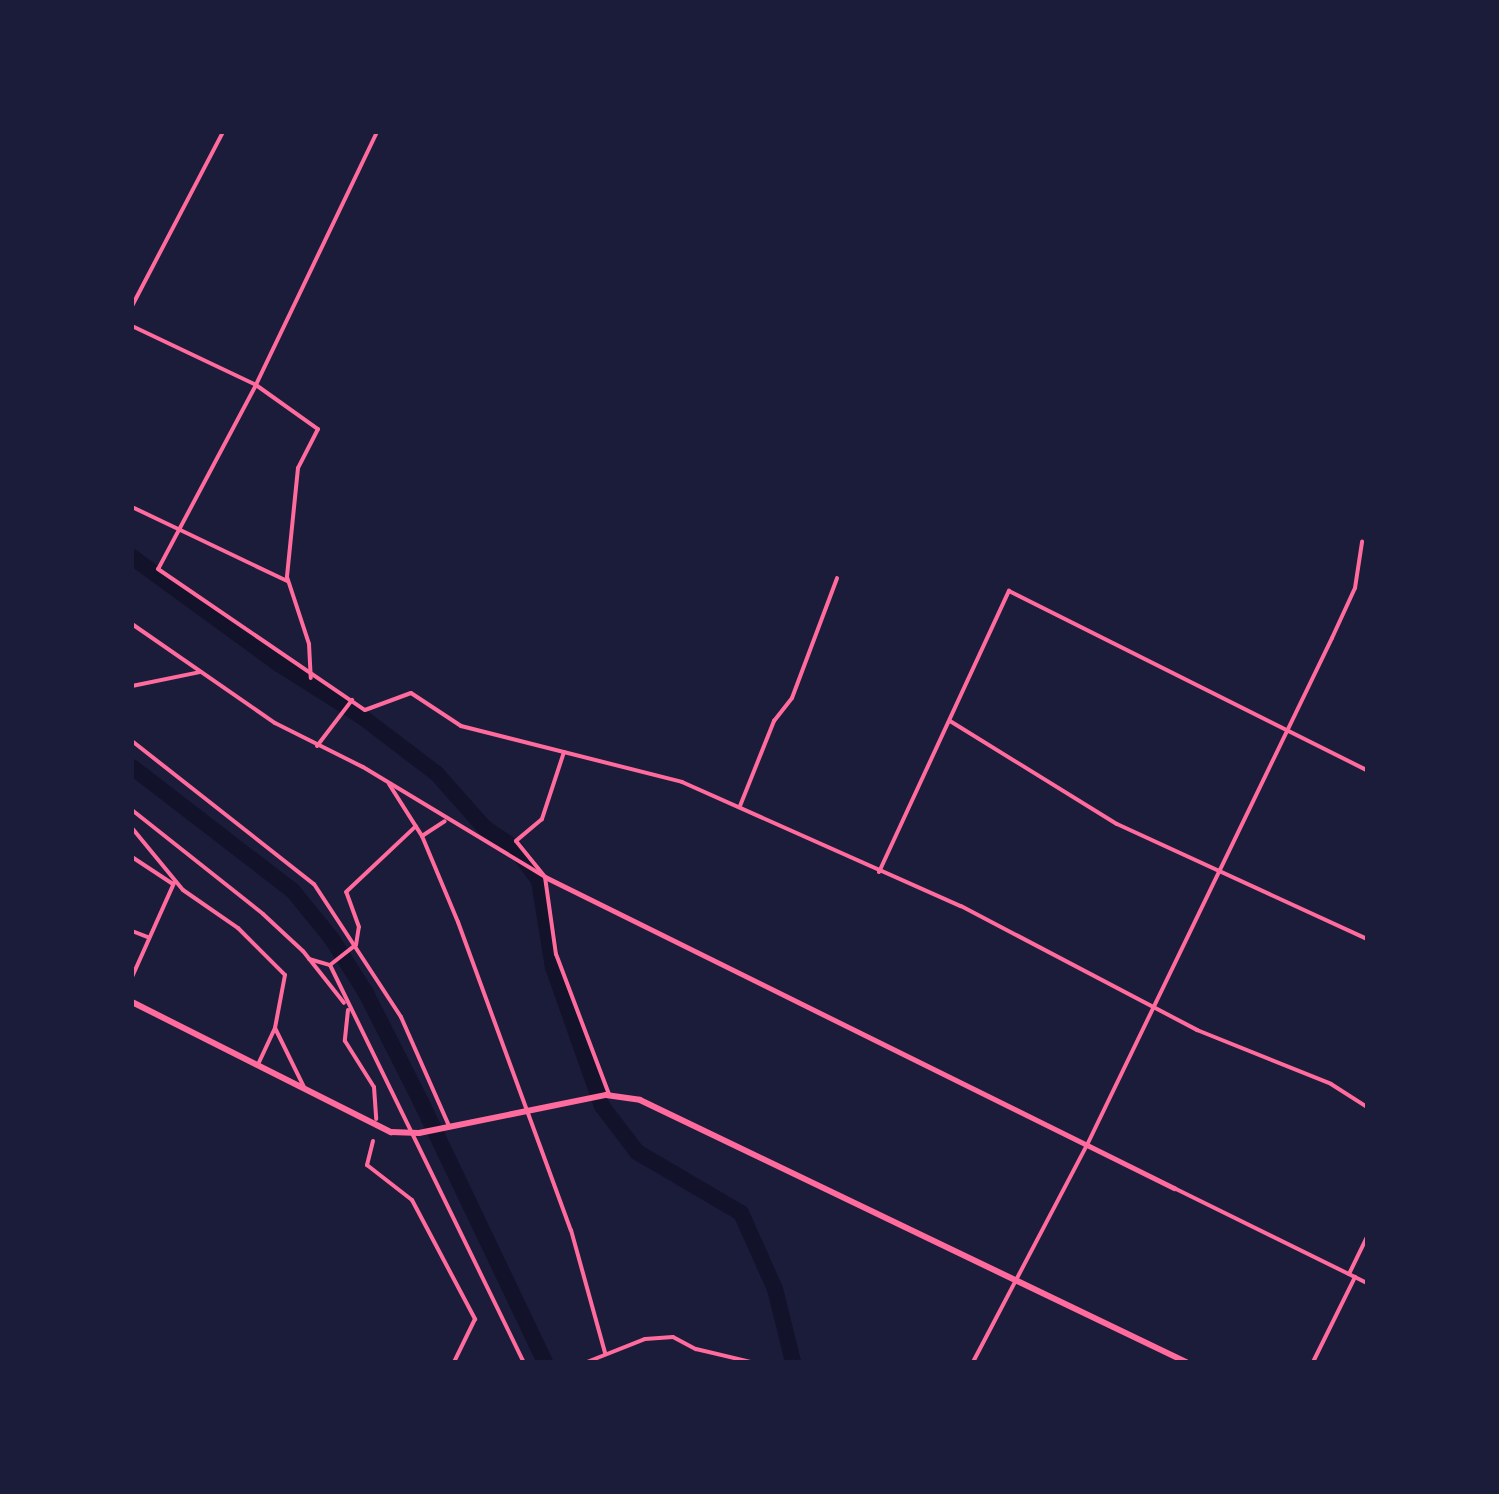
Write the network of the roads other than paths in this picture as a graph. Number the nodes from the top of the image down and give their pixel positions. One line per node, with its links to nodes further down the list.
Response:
1 (223, 132): 3 (street)
2 (377, 132): 5 (street)
3 (132, 306)
4 (132, 326): 5 (street)
5 (256, 385): 7 (street); 10 (street)
6 (132, 507): 7 (street)
7 (179, 529): 10 (street); 13 (street)
8 (1362, 542): 17 (street)
9 (837, 578): 23 (street)
10 (287, 581): 13 (street)
11 (132, 624): 12 (street)
12 (200, 672): 14 (street); 19 (street)
13 (311, 678): 15 (street)
14 (132, 686)
15 (350, 701): 19 (street); 20 (street)
16 (950, 721): 17 (street); 30 (street); 31 (street)
17 (1286, 731): 21 (street); 30 (street)
18 (132, 741): 37 (street)
19 (317, 746): 22 (street)
20 (564, 752): 23 (street); 32 (street)
21 (1367, 770)
22 (389, 784): 25 (street); 26 (street)
23 (740, 807): 31 (street)
24 (132, 810): 38 (street)
25 (445, 821): 28 (street); 32 (street)
26 (416, 826): 28 (street); 37 (street)
27 (132, 828): 33 (street)
28 (422, 836): 49 (street)
29 (132, 857): 33 (street)
30 (1219, 870): 36 (street); 42 (street)
31 (879, 872): 42 (street)
32 (545, 877): 47 (street); 54 (street)
33 (174, 883): 35 (street); 44 (street)
34 (132, 931): 35 (street)
35 (148, 937): 40 (street)
36 (1367, 939)
37 (356, 945): 39 (street); 51 (street)
38 (309, 959): 39 (street); 43 (street)
39 (330, 965): 43 (street)
40 (132, 977)
41 (132, 1002): 45 (main road)
42 (1153, 1003): 48 (street); 54 (street)
43 (348, 1008): 50 (street); 52 (street)
44 (275, 1028): 45 (street); 46 (street)
45 (258, 1064): 46 (main road)
46 (305, 1089): 52 (main road)
47 (607, 1095): 49 (main road); 59 (main road)
48 (1367, 1107)
49 (527, 1111): 51 (main road); 61 (street)
50 (376, 1119)
51 (446, 1127): 52 (main road)
52 (415, 1133): 63 (street)
53 (373, 1141): 62 (street)
54 (1087, 1145): 55 (street); 59 (street)
55 (1174, 1188): 57 (street)
56 (1367, 1237): 57 (street)
57 (1349, 1274): 58 (street)
58 (1355, 1277): 60 (street); 68 (street)
59 (1014, 1280): 66 (street); 67 (main road)
60 (1367, 1283)
61 (605, 1353): 64 (street); 65 (street)
62 (454, 1362)
63 (524, 1362)
64 (587, 1362)
65 (751, 1362)
66 (973, 1362)
67 (1186, 1362)
68 (1313, 1362)

